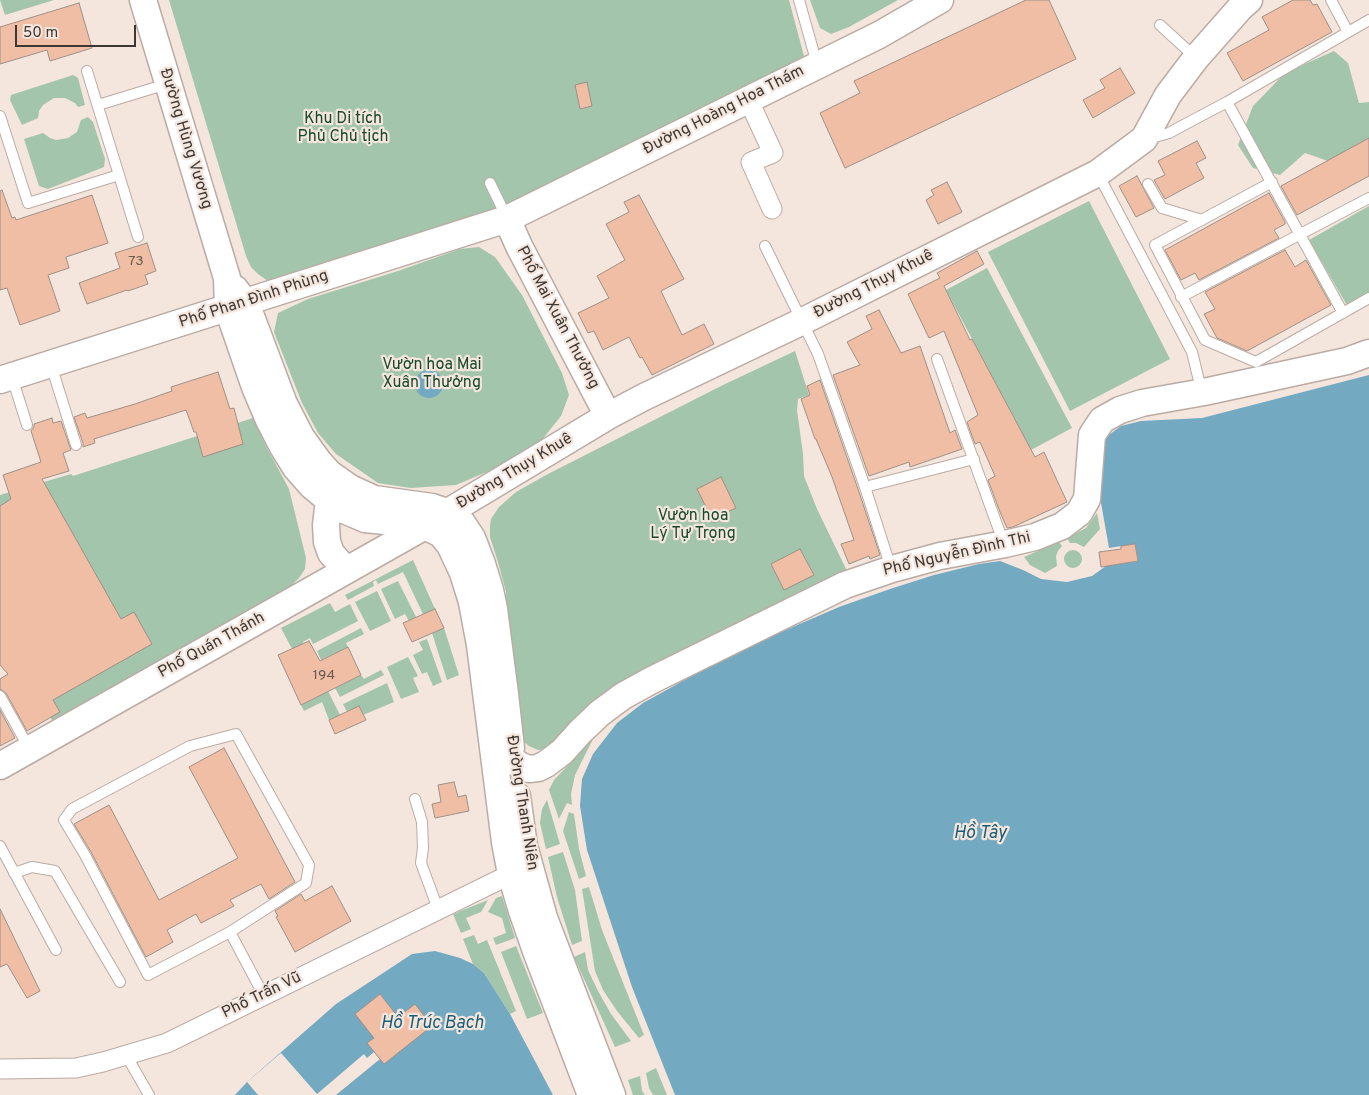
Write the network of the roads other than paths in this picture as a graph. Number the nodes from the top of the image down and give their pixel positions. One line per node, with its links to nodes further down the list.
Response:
1 (143, 0): 12 (main road, Đường Hùng Vương)
2 (799, 0): 10 (lane)
3 (940, 0): 10 (main road, Đường Hoàng Hoa Thám)
4 (1249, 0): 9 (main road, Đường Thụy Khuê)
5 (1331, 0): 8 (lane)
6 (1369, 20): 8 (lane)
7 (1160, 25): 9 (lane)
8 (1348, 32): 14 (lane)
9 (1196, 58): 17 (main road, Đường Thụy Khuê)
10 (817, 65): 13 (main road, Đường Hoàng Hoa Thám)
11 (87, 71): 15 (lane)
12 (168, 83): 15 (lane); 32 (main road, Đường Hùng Vương)
13 (748, 99): 24 (street); 25 (main road, Đường Hoàng Hoa Thám)
14 (1227, 102): 17 (lane); 20 (lane)
15 (98, 105): 19 (lane)
16 (0, 116): 19 (lane)
17 (1144, 139): 18 (main road, Đường Thụy Khuê)
18 (1098, 173): 34 (main road, Đường Thụy Khuê); 39 (lane)
19 (119, 175): 28 (lane)
20 (1272, 182): 26 (lane); 27 (lane)
21 (490, 183): 25 (lane)
22 (1148, 184): 26 (lane)
23 (1369, 198): 27 (lane)
24 (772, 210)
25 (508, 220): 32 (main road, Phố Phan Đình Phùng); 40 (main road, Phố Mai Xuân Thưởng)
26 (1202, 220): 30 (lane)
27 (1301, 234): 30 (lane); 33 (lane)
28 (138, 237)
29 (765, 246): 34 (lane)
30 (1181, 297): 33 (lane)
31 (1369, 298): 33 (lane)
32 (237, 306): 37 (main road, Phố Phan Đình Phùng); 45 (main road, Đường Hùng Vương); 46 (main road, Đường Hùng Vương)
33 (1343, 313)
34 (801, 322): 40 (main road, Đường Thụy Khuê); 44 (lane)
35 (1369, 353): 39 (main road, Phố Nguyễn Đình Thi)
36 (937, 359): 43 (lane)
37 (50, 364): 38 (main road, Phố Phan Đình Phùng); 42 (lane)
38 (6, 378): 41 (lane)
39 (1204, 392): 48 (main road, Phố Nguyễn Đình Thi)
40 (608, 416): 46 (main road, Đường Thụy Khuê)
41 (27, 425)
42 (76, 445)
43 (974, 459): 44 (lane); 48 (lane)
44 (865, 488): 49 (lane)
45 (329, 500): 47 (main road, Đường Hùng Vương); 50 (main road)
46 (447, 512): 47 (main road, Đường Thụy Khuê); 53 (main road, Đường Thanh Niên)
47 (424, 526): 50 (main road, Phố Quán Thánh); 58 (main road, Đường Thanh Niên)
48 (1005, 544): 49 (main road, Phố Nguyễn Đình Thi)
49 (892, 569): 53 (main road, Phố Nguyễn Đình Thi)
50 (346, 570): 52 (main road, Phố Quán Thánh)
51 (0, 696): 52 (lane)
52 (30, 749): 54 (main road, Phố Quán Thánh)
53 (512, 760): 68 (main road, Đường Thanh Niên)
54 (0, 766)
55 (415, 798): 59 (lane)
56 (0, 846): 57 (lane)
57 (14, 873): 61 (lane); 62 (lane)
58 (511, 874): 59 (street, Phố Trấn Vũ); 67 (main road, Đường Thanh Niên)
59 (438, 909): 63 (street, Phố Trấn Vũ)
60 (230, 932): 60 (lane); 63 (lane)
61 (56, 950)
62 (120, 982)
63 (264, 996): 64 (street, Phố Trấn Vũ)
64 (126, 1055): 65 (street, Phố Trấn Vũ); 66 (lane)
65 (0, 1069)
66 (149, 1095)
67 (591, 1095)
68 (612, 1095)

